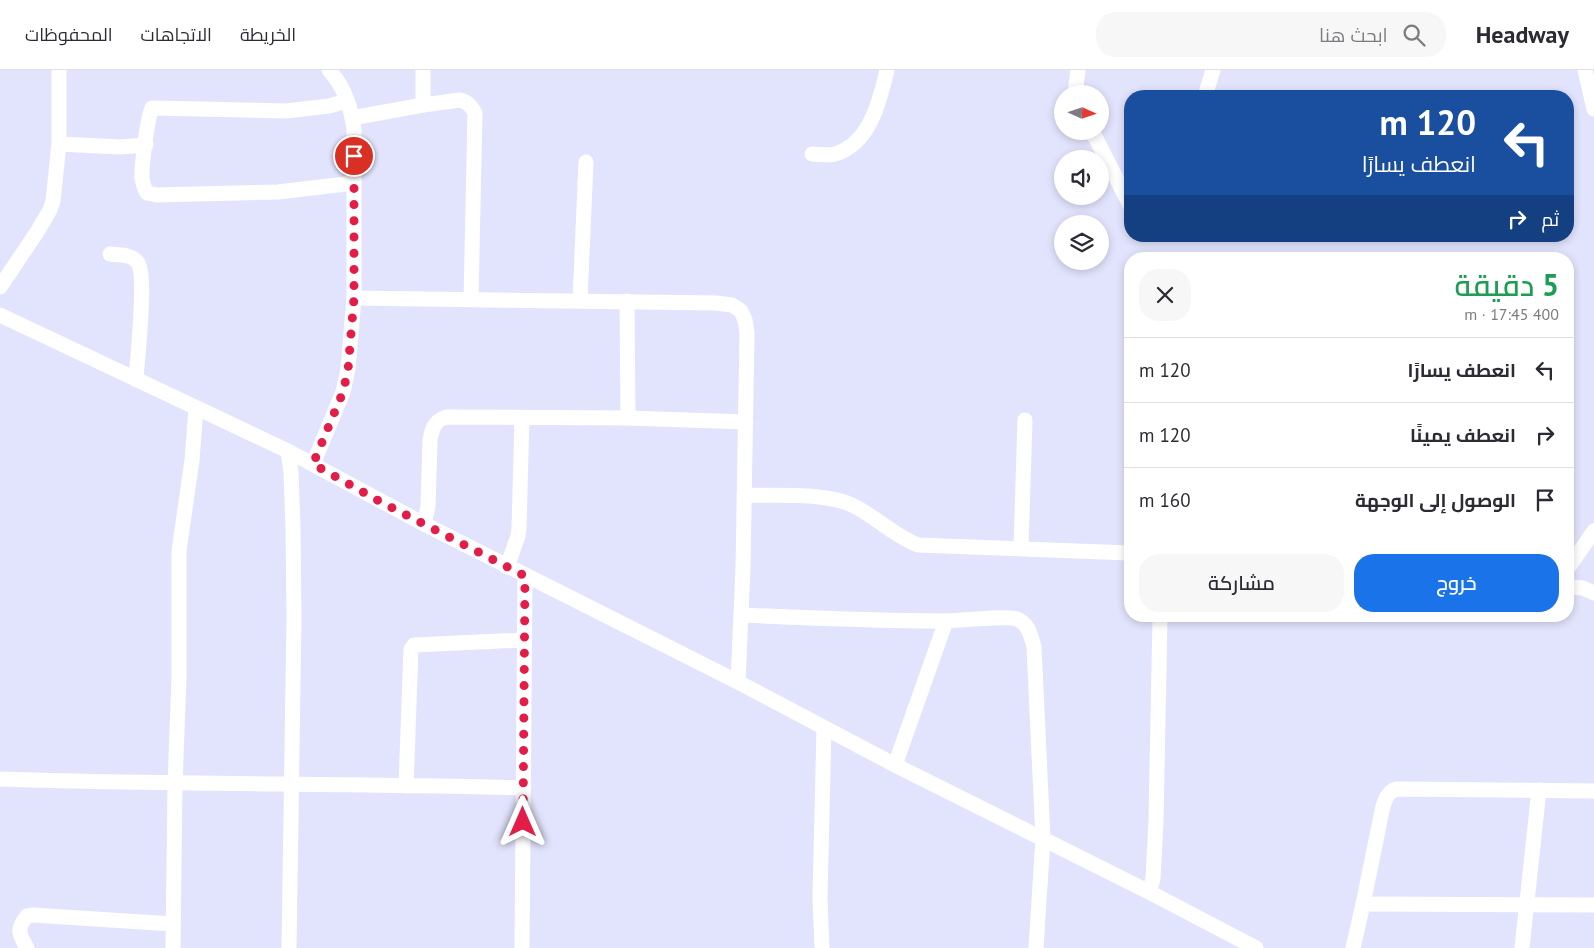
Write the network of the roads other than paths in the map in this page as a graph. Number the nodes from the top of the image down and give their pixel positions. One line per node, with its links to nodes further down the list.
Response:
1 (59, 70): 15 (street)
2 (329, 70): 10 (street)
3 (423, 70): 11 (street)
4 (887, 70): 17 (street)
5 (1078, 70): 8 (street)
6 (1213, 70): 9 (street)
7 (1585, 70): 12 (street)
8 (1076, 85)
9 (1207, 90)
10 (347, 101): 13 (street); 16 (street)
11 (423, 105): 13 (street); 24 (street)
12 (1594, 109)
13 (352, 118): 19 (street)
14 (1097, 140): 20 (street)
15 (59, 144): 16 (street); 22 (street)
16 (146, 145): 19 (street)
17 (812, 154)
18 (586, 162): 25 (street)
19 (354, 183): 23 (street)
20 (1124, 194)
21 (110, 254): 28 (street)
22 (0, 287)
23 (354, 298): 24 (street); 35 (street)
24 (471, 299): 25 (street)
25 (580, 300): 26 (street)
26 (627, 301): 31 (street); 33 (street)
27 (0, 315): 28 (street)
28 (136, 380): 29 (street)
29 (196, 408): 34 (street); 54 (street)
30 (522, 418): 31 (street); 37 (street); 42 (street)
31 (628, 418): 33 (street)
32 (1025, 420): 39 (street)
33 (746, 422): 36 (street)
34 (288, 451): 35 (street); 55 (street)
35 (313, 464): 37 (street)
36 (744, 495): 39 (street); 46 (street)
37 (424, 524): 42 (street)
38 (1594, 531): 41 (street)
39 (1021, 548): 40 (street)
40 (1124, 553)
41 (1574, 559)
42 (507, 567): 43 (street)
43 (525, 576): 49 (street); 50 (street)
44 (1574, 587): 45 (street)
45 (1594, 593)
46 (742, 615): 47 (street); 50 (street)
47 (946, 621): 52 (street); 60 (street)
48 (1160, 622): 61 (street)
49 (524, 640): 56 (street); 57 (street)
50 (738, 682): 51 (street)
51 (824, 728): 52 (street); 70 (street)
52 (894, 765): 60 (street)
53 (0, 779): 54 (street)
54 (175, 784): 55 (street); 65 (street)
55 (293, 784): 56 (street); 68 (street)
56 (406, 786): 57 (street)
57 (523, 788): 69 (street)
58 (1539, 790): 59 (street); 62 (street); 63 (street)
59 (1594, 791)
60 (1043, 840): 61 (street); 71 (street)
61 (1149, 892): 72 (street)
62 (1364, 904): 63 (street); 73 (street)
63 (1527, 904): 64 (street); 74 (street)
64 (1594, 905)
65 (173, 924): 66 (street); 67 (street)
66 (27, 948)
67 (173, 948)
68 (289, 948)
69 (522, 948)
70 (822, 948)
71 (1036, 948)
72 (1256, 948)
73 (1353, 948)
74 (1522, 948)

